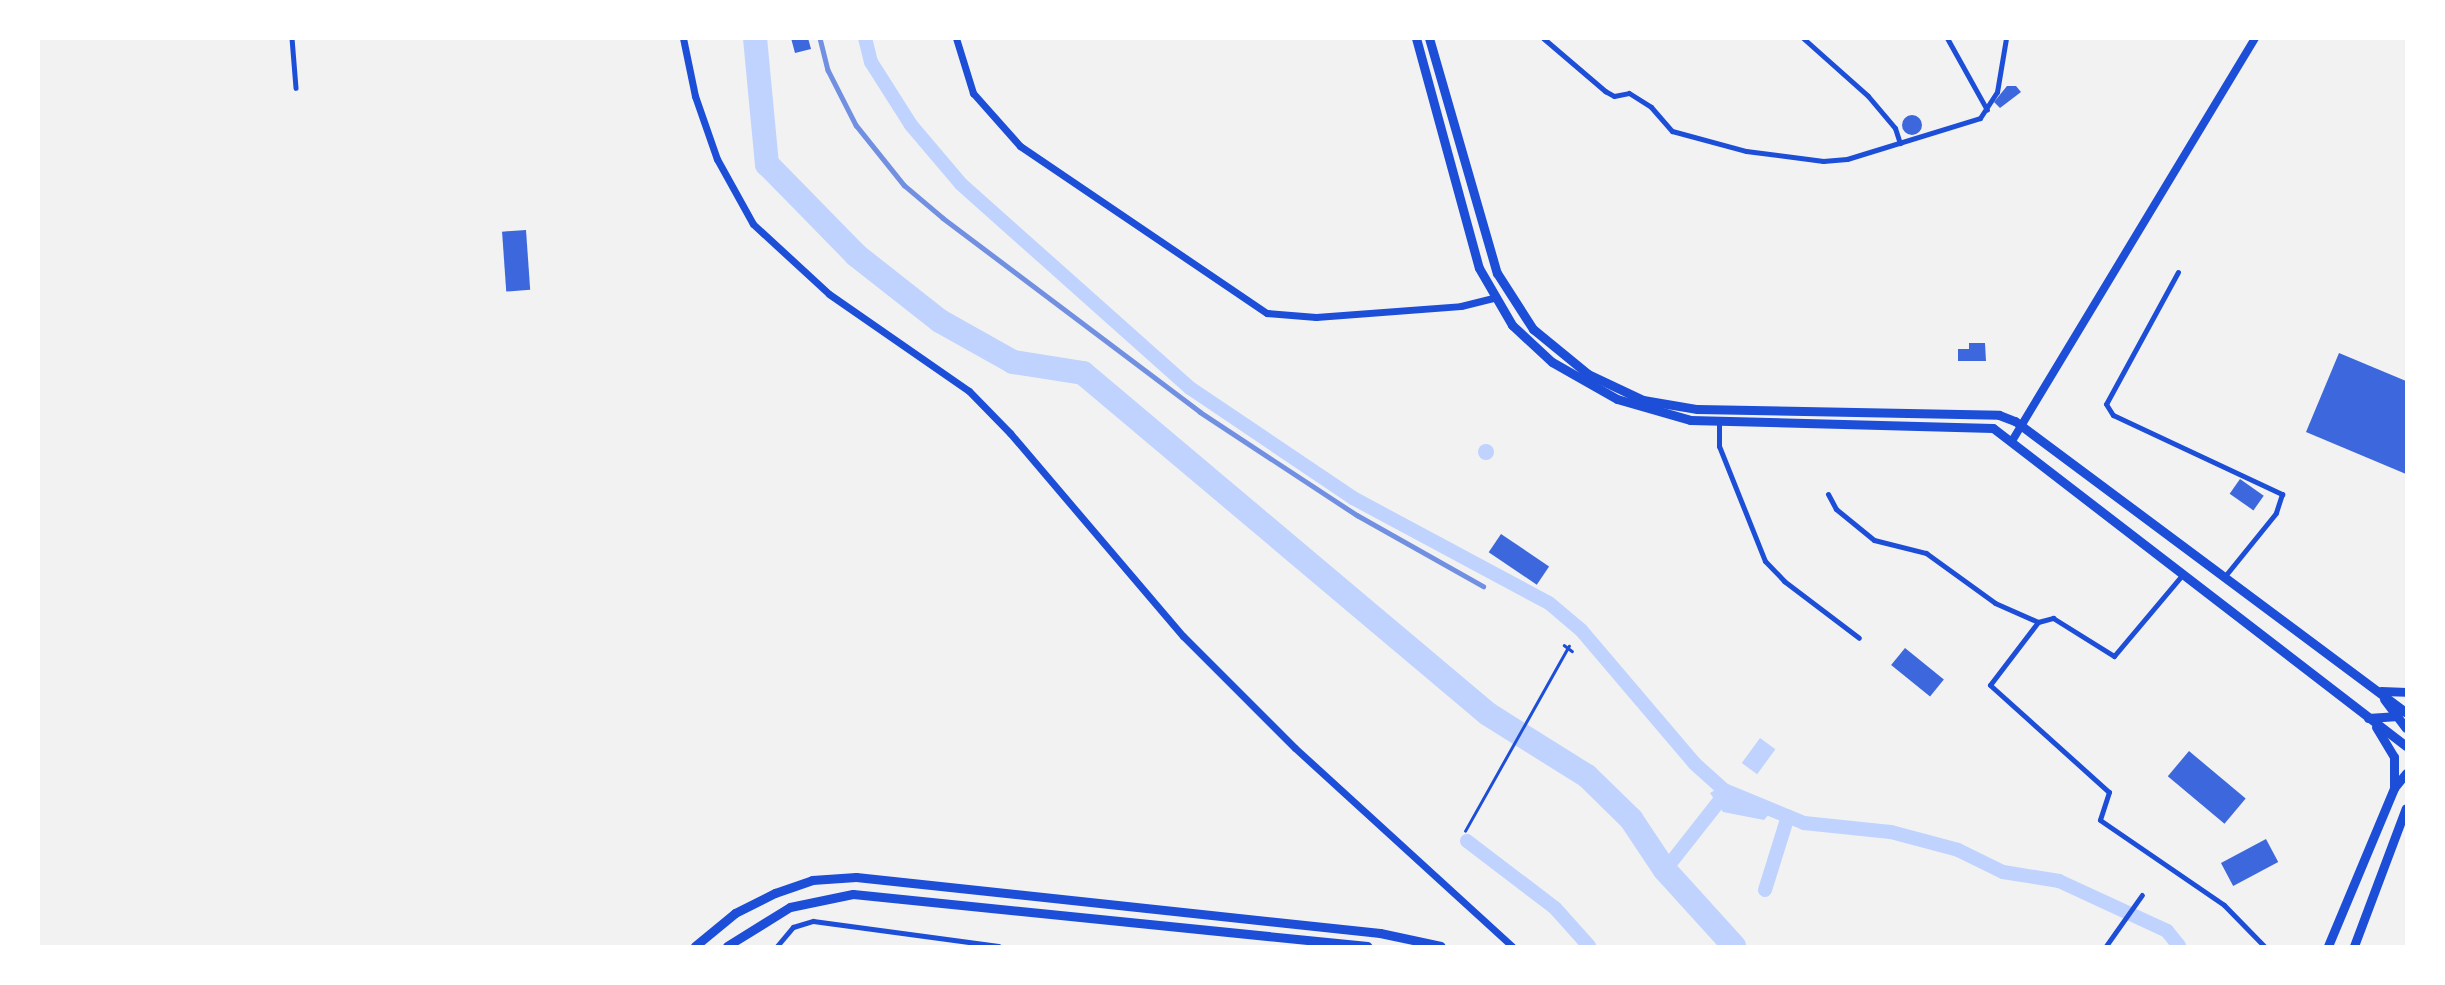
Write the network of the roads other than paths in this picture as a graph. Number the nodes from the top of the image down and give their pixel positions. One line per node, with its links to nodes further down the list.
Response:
1 (292, 38): 11 (street)
2 (683, 38): 40 (street)
3 (956, 38): 15 (street)
4 (1416, 38): 15 (main road)
5 (1429, 38): 17 (main road)
6 (1543, 38): 13 (street)
7 (1803, 38): 13 (street)
8 (1947, 38): 12 (street)
9 (2006, 38): 12 (street)
10 (2255, 38): 17 (main road)
11 (296, 88)
12 (1987, 110): 13 (street)
13 (1900, 142)
14 (2178, 272): 21 (street)
15 (1492, 298): 16 (main road)
16 (1719, 422): 18 (main road); 23 (street)
17 (2022, 424): 18 (main road); 21 (main road)
18 (2012, 441): 20 (main road)
19 (1828, 494): 22 (street)
20 (2183, 574): 22 (street); 27 (main road)
21 (2225, 576): 24 (main road)
22 (2038, 622): 42 (street)
23 (1859, 638)
24 (2376, 690): 25 (main road); 26 (main road)
25 (2406, 692)
26 (2403, 715): 27 (main road); 28 (main road)
27 (2368, 718): 29 (main road); 31 (main road)
28 (2406, 728)
29 (2406, 746)
30 (2406, 773): 31 (main road)
31 (2394, 788): 43 (main road)
32 (2406, 808): 44 (main road)
33 (2142, 895): 41 (street)
34 (695, 947): 39 (main road)
35 (727, 947): 38 (main road)
36 (777, 947): 37 (street)
37 (998, 947)
38 (1367, 947)
39 (1441, 947)
40 (1511, 947)
41 (2106, 947)
42 (2264, 947)
43 (2328, 947)
44 (2354, 947)

